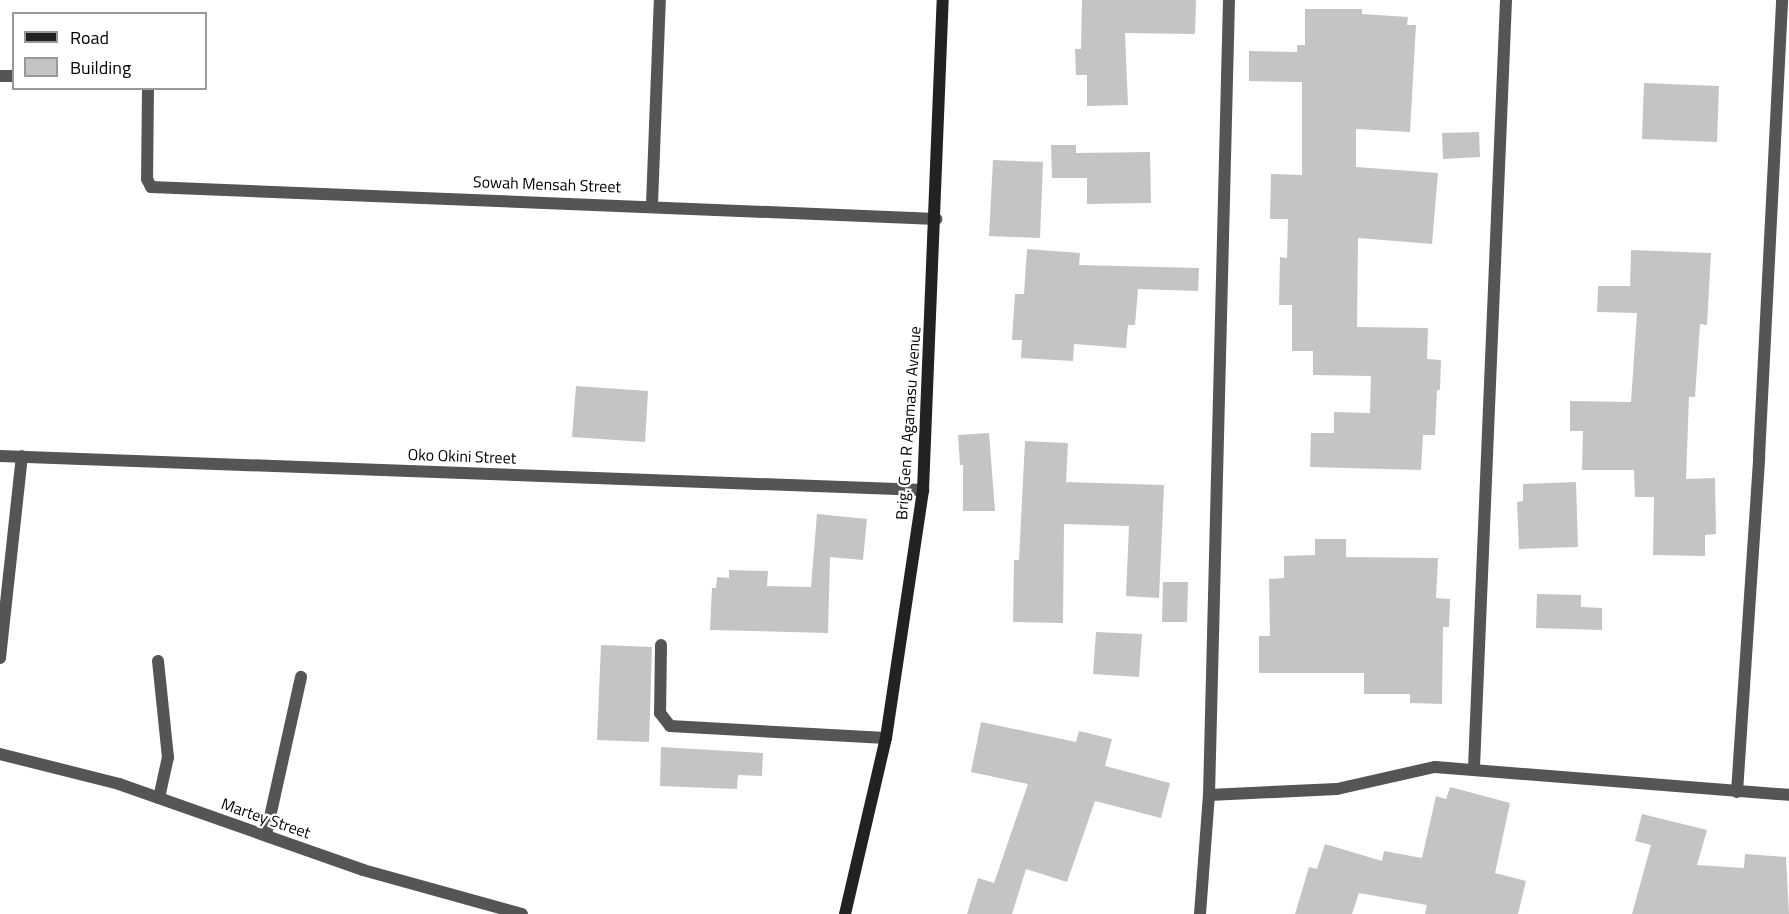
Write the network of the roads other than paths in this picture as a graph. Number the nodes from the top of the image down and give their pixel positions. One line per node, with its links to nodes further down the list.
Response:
1 (660, 0): 7 (street)
2 (943, 0): 8 (street, Brig. Gen R Agamasu Avenue)
3 (1229, 0): 20 (street)
4 (1506, 0): 18 (street)
5 (1782, 0): 19 (street)
6 (148, 90): 7 (street, Sowah Mensah Street)
7 (652, 204): 8 (street, Sowah Mensah Street)
8 (936, 219): 11 (street, Brig. Gen R Agamasu Avenue)
9 (0, 456): 10 (street, Oko Okini Street)
10 (22, 456): 11 (street, Oko Okini Street); 13 (street)
11 (923, 490): 16 (street, Brig. Gen R Agamasu Avenue)
12 (661, 645): 16 (street)
13 (0, 658)
14 (158, 661): 22 (street)
15 (301, 677): 23 (street)
16 (886, 738): 25 (street, Brig. Gen R Agamasu Avenue)
17 (0, 754): 22 (street, Martey Street)
18 (1474, 767): 19 (street); 20 (street)
19 (1737, 792): 21 (street)
20 (1209, 795): 26 (street)
21 (1789, 795)
22 (159, 798): 23 (street, Martey Street)
23 (266, 836): 24 (street, Martey Street)
24 (522, 914)
25 (844, 914)
26 (1200, 914)

